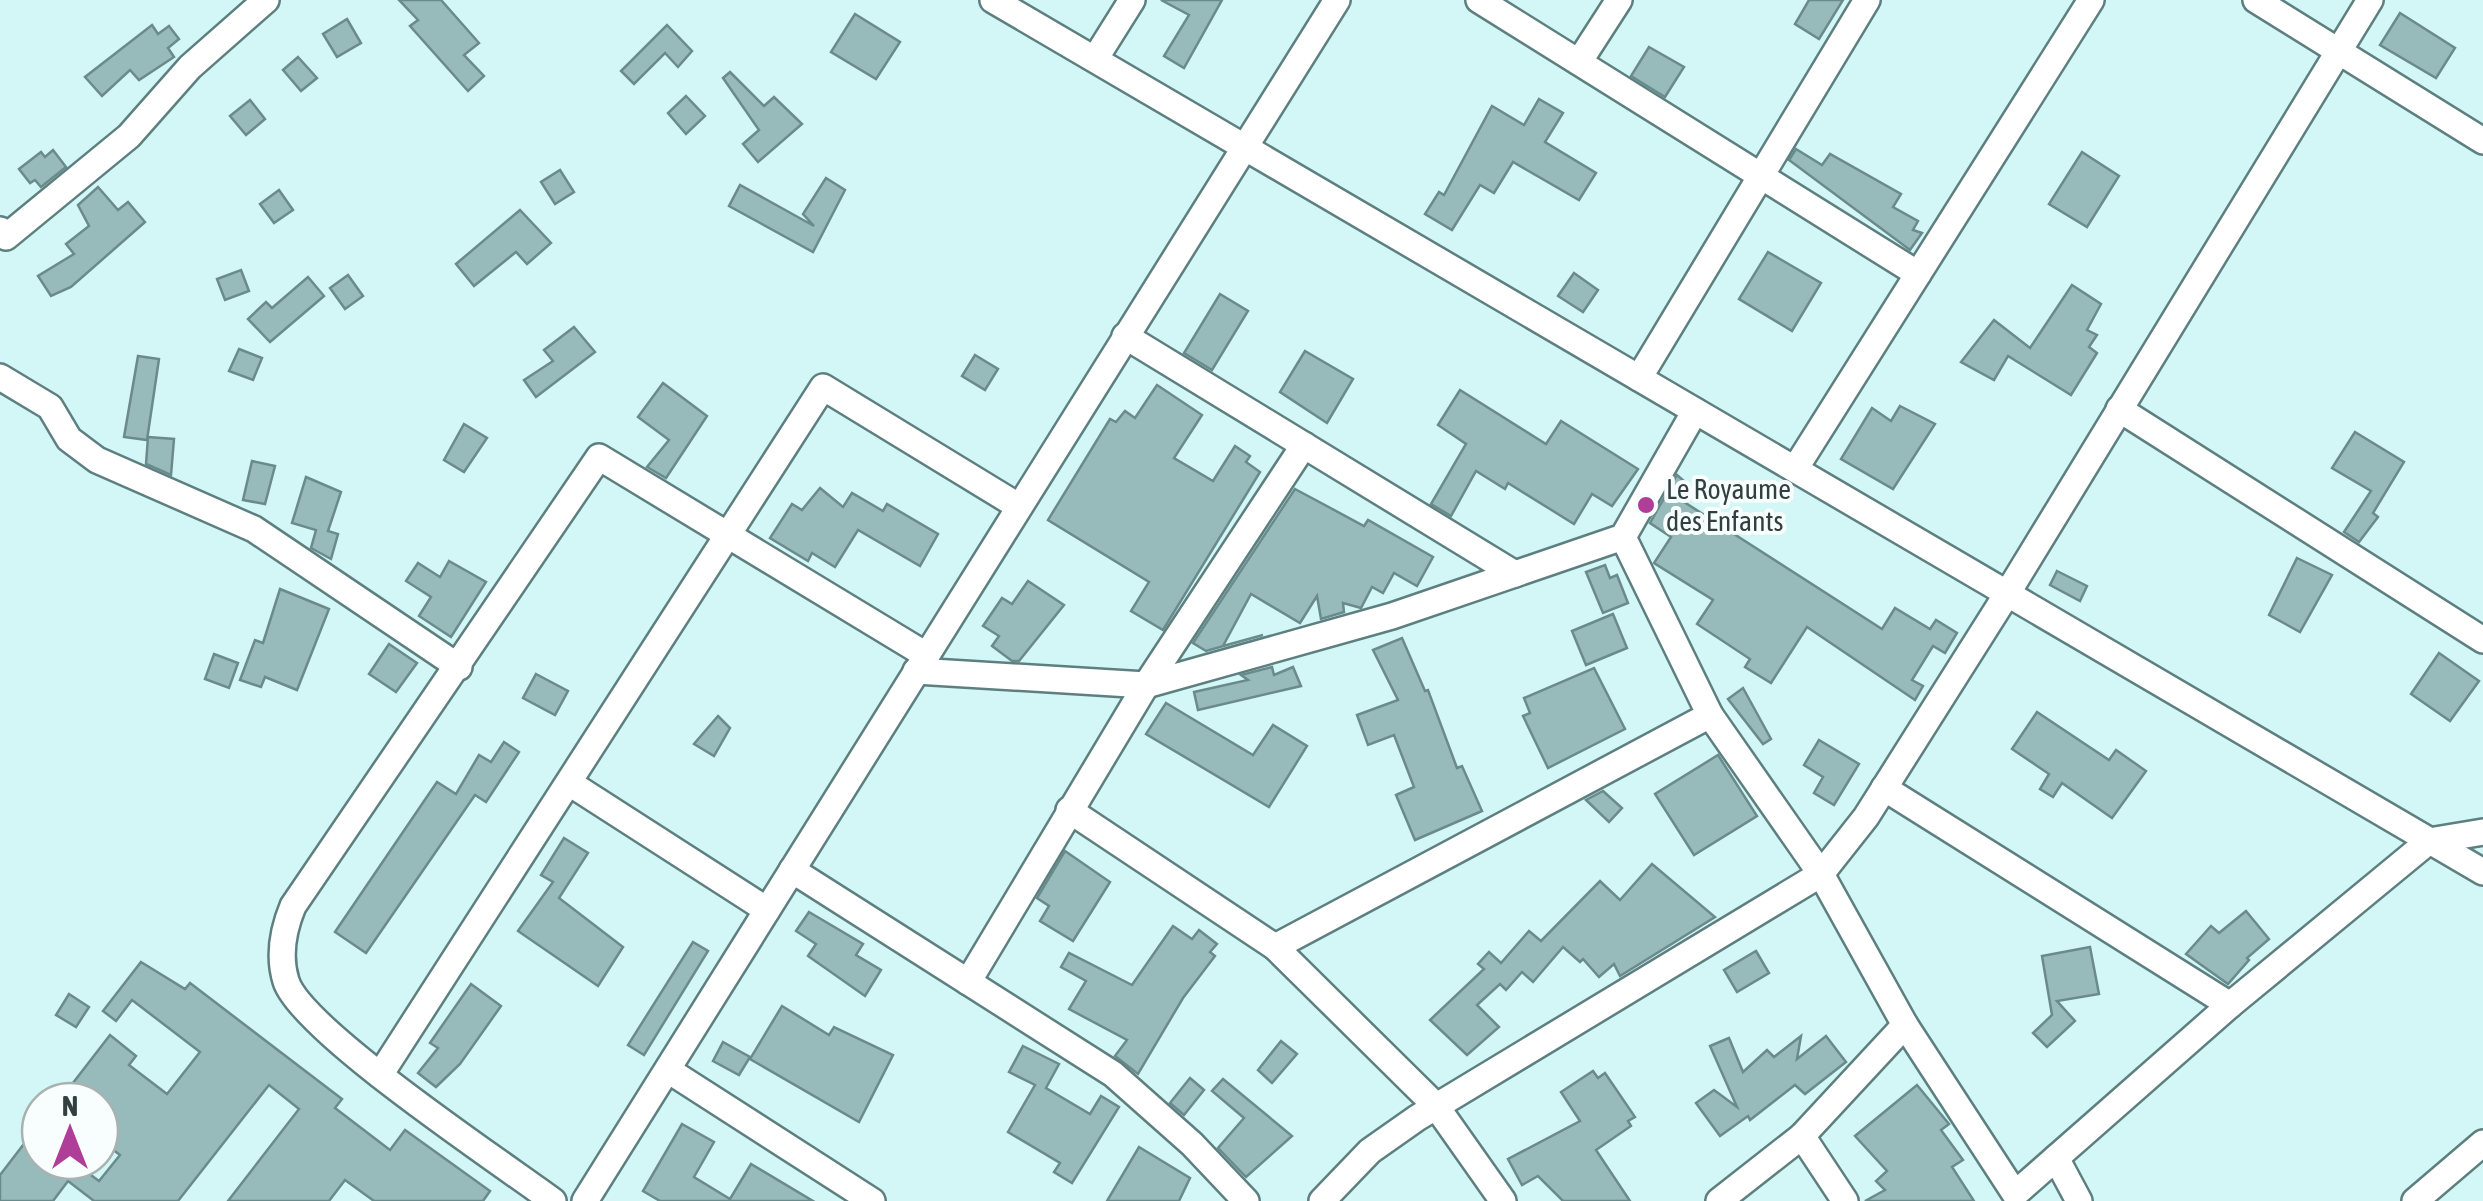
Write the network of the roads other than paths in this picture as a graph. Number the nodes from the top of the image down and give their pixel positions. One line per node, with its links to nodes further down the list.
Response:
1 (266, 0): 17 (street)
2 (993, 0): 12 (street)
3 (1132, 0): 12 (street)
4 (1336, 0): 15 (street)
5 (1479, 0): 13 (street)
6 (1619, 0): 13 (street)
7 (1867, 0): 16 (street)
8 (2091, 0): 18 (street)
9 (2256, 0): 11 (street)
10 (2370, 0): 11 (street)
11 (2339, 50): 14 (street); 22 (street)
12 (1094, 59): 15 (street)
13 (1579, 62): 16 (street)
14 (2483, 141)
15 (1242, 146): 19 (street); 21 (street)
16 (1759, 174): 18 (street); 21 (street)
17 (0, 230)
18 (1918, 274): 25 (street)
19 (1125, 336): 24 (street); 26 (street)
20 (0, 377): 33 (street)
21 (1639, 378): 23 (street)
22 (2119, 409): 30 (street); 31 (street)
23 (1695, 411): 25 (street); 28 (street)
24 (1304, 445): 29 (street); 34 (street)
25 (1794, 469): 30 (street)
26 (1018, 506): 27 (street); 32 (street)
27 (728, 535): 32 (street); 33 (street); 36 (street)
28 (1623, 537): 29 (street); 35 (street)
29 (1515, 574): 34 (street)
30 (2007, 594): 37 (street); 40 (street)
31 (2483, 640)
32 (921, 663): 34 (street); 41 (street)
33 (459, 667): 50 (street)
34 (1146, 685): 38 (street)
35 (1710, 715): 43 (street); 45 (street)
36 (570, 784): 44 (street); 50 (street)
37 (1884, 788): 43 (street); 47 (street)
38 (1069, 810): 45 (street); 46 (street)
39 (2483, 832): 40 (street)
40 (2429, 841): 42 (street); 47 (street)
41 (792, 870): 44 (street); 46 (street)
42 (2483, 872)
43 (1821, 874): 48 (street); 51 (street)
44 (767, 910): 49 (street)
45 (1275, 948): 51 (street)
46 (968, 982): 58 (street)
47 (2230, 1005): 54 (street)
48 (1905, 1025): 52 (street); 54 (street)
49 (668, 1070): 56 (street); 57 (street)
50 (380, 1074): 55 (street)
51 (1436, 1106): 59 (street); 60 (street)
52 (1802, 1136): 61 (street); 62 (street)
53 (2483, 1143): 64 (street)
54 (2056, 1158): 63 (street)
55 (553, 1201)
56 (586, 1201)
57 (872, 1201)
58 (1246, 1201)
59 (1322, 1201)
60 (1503, 1201)
61 (1718, 1201)
62 (1845, 1201)
63 (2080, 1201)
64 (2414, 1201)

